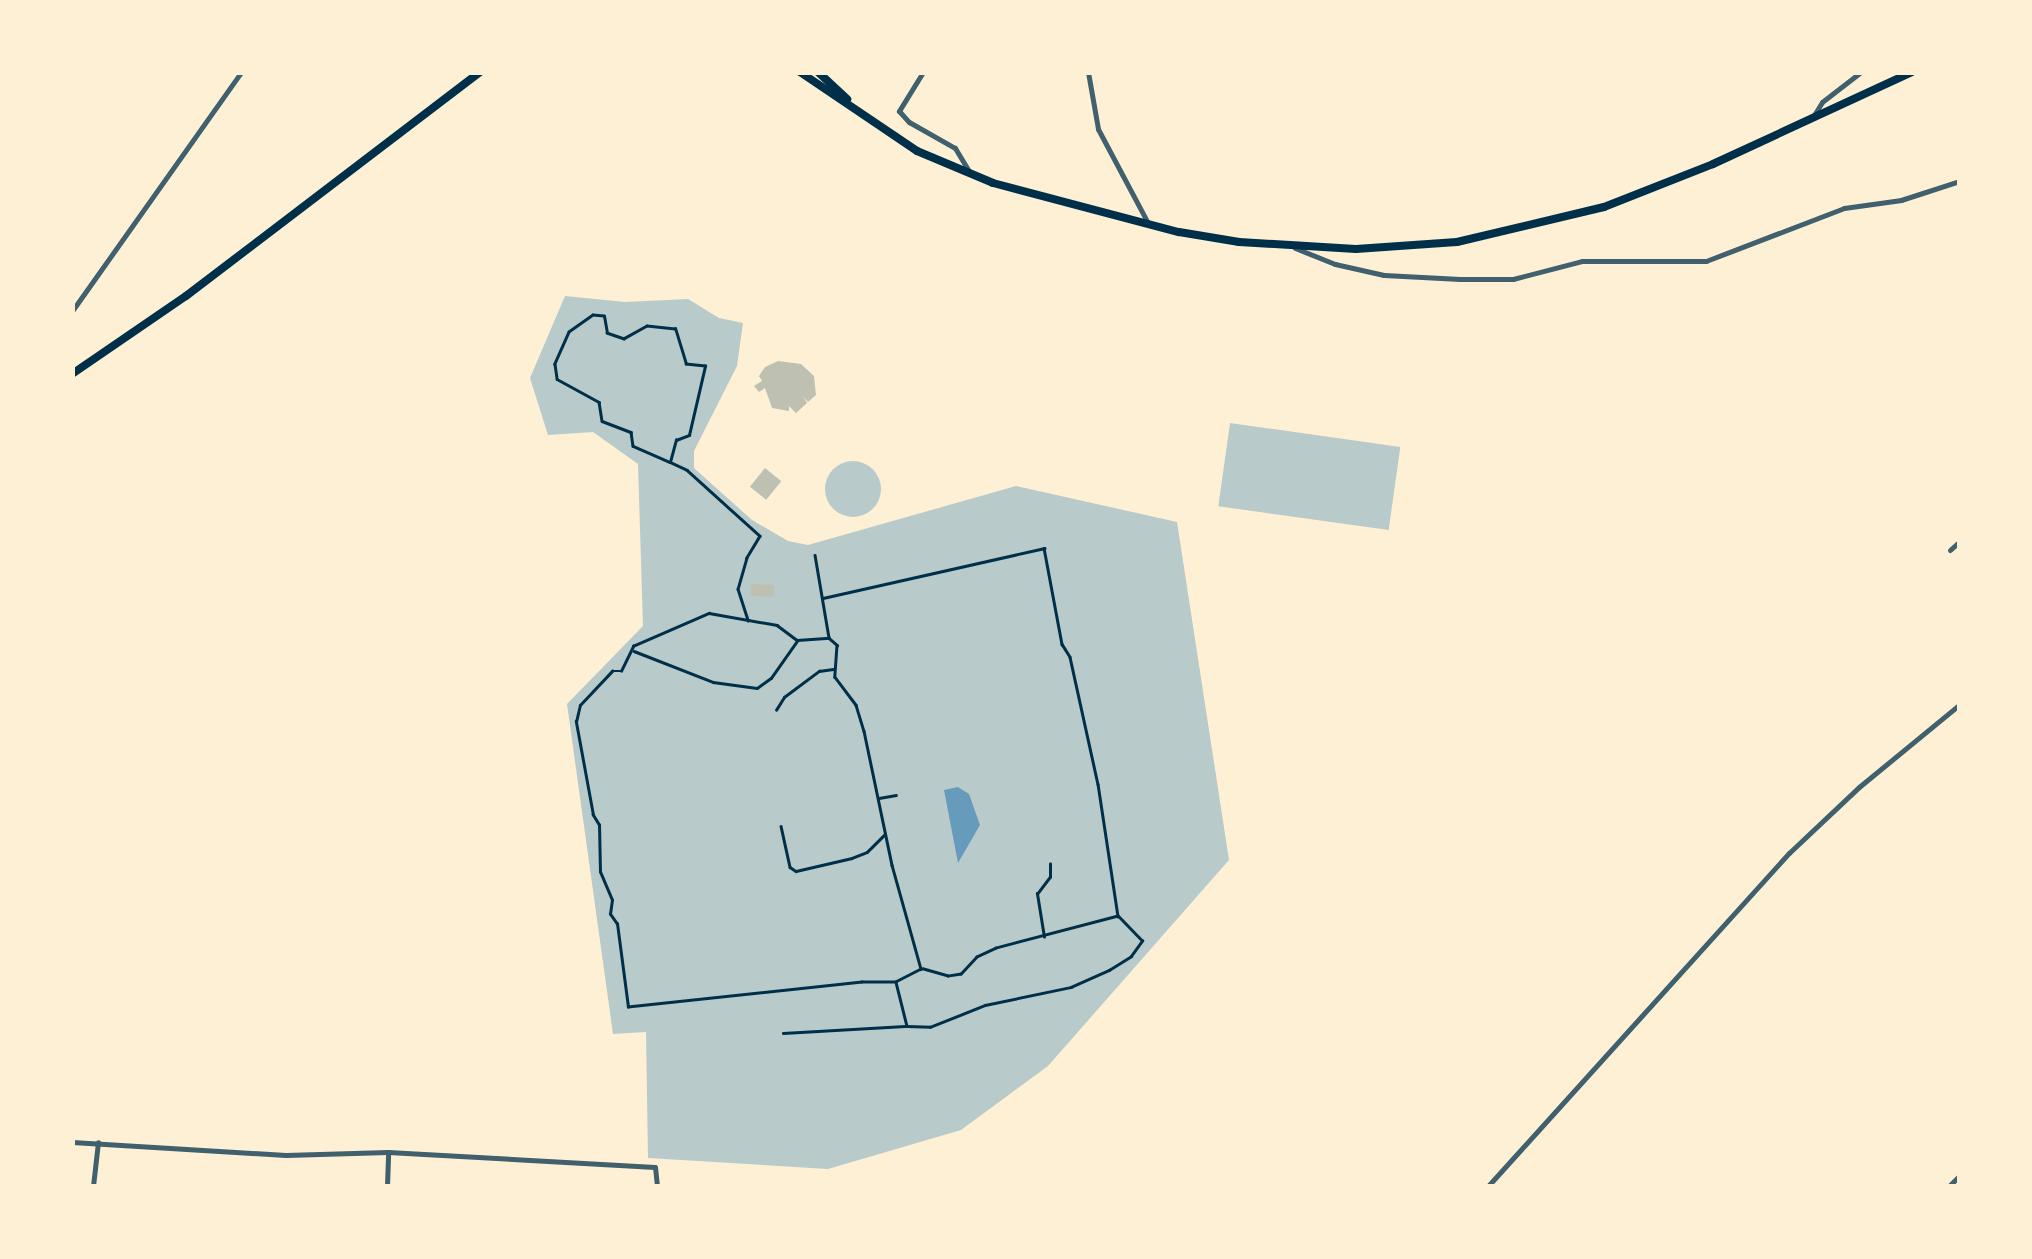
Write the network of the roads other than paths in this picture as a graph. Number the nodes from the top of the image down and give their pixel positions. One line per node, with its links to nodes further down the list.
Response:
1 (241, 72): 15 (street)
2 (480, 72): 16 (highway)
3 (800, 72): 9 (highway)
4 (818, 72): 9 (highway)
5 (924, 72): 11 (street)
6 (1088, 72): 13 (street)
7 (1861, 72): 10 (street)
8 (1912, 72): 10 (highway)
9 (865, 115): 11 (highway)
10 (1813, 118): 14 (highway)
11 (970, 174): 13 (highway)
12 (1960, 181): 14 (street)
13 (1149, 225): 14 (highway)
14 (1293, 247)
15 (72, 311)
16 (72, 374)
17 (1960, 541): 18 (street)
18 (1950, 550)
19 (1960, 704): 27 (street)
20 (72, 1142): 21 (street)
21 (98, 1142): 22 (street); 24 (street)
22 (388, 1152): 25 (street); 26 (street)
23 (1960, 1175): 28 (street)
24 (93, 1186)
25 (387, 1186)
26 (657, 1186)
27 (1488, 1186)
28 (1949, 1186)

